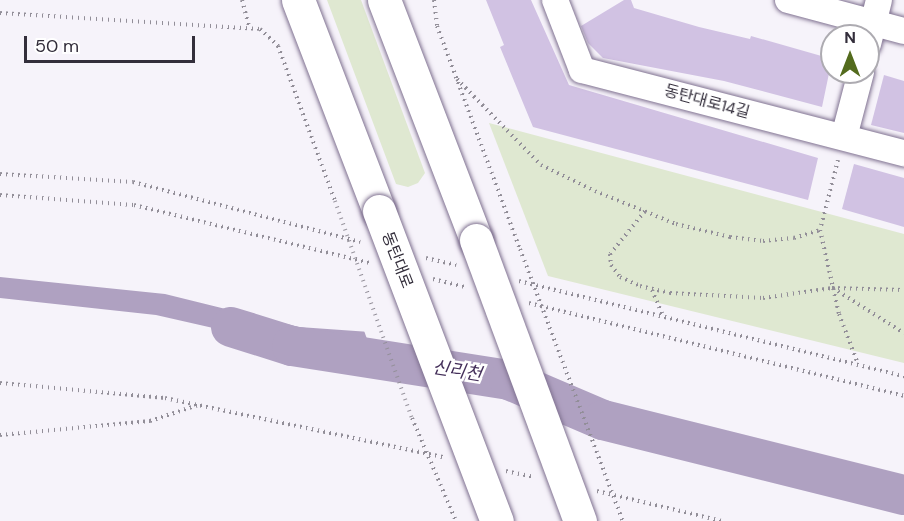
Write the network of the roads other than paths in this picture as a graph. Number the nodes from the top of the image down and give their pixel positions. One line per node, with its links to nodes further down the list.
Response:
1 (298, 0): 10 (main road, 동탄대로, bridge)
2 (384, 0): 11 (main road, bridge)
3 (555, 0): 8 (street, 동탄대로14길)
4 (788, 0): 5 (street)
5 (874, 22): 6 (street)
6 (904, 31)
7 (858, 84): 8 (street)
8 (844, 138): 9 (street, 동탄대로14길)
9 (904, 153)
10 (496, 521)
11 (580, 521)

